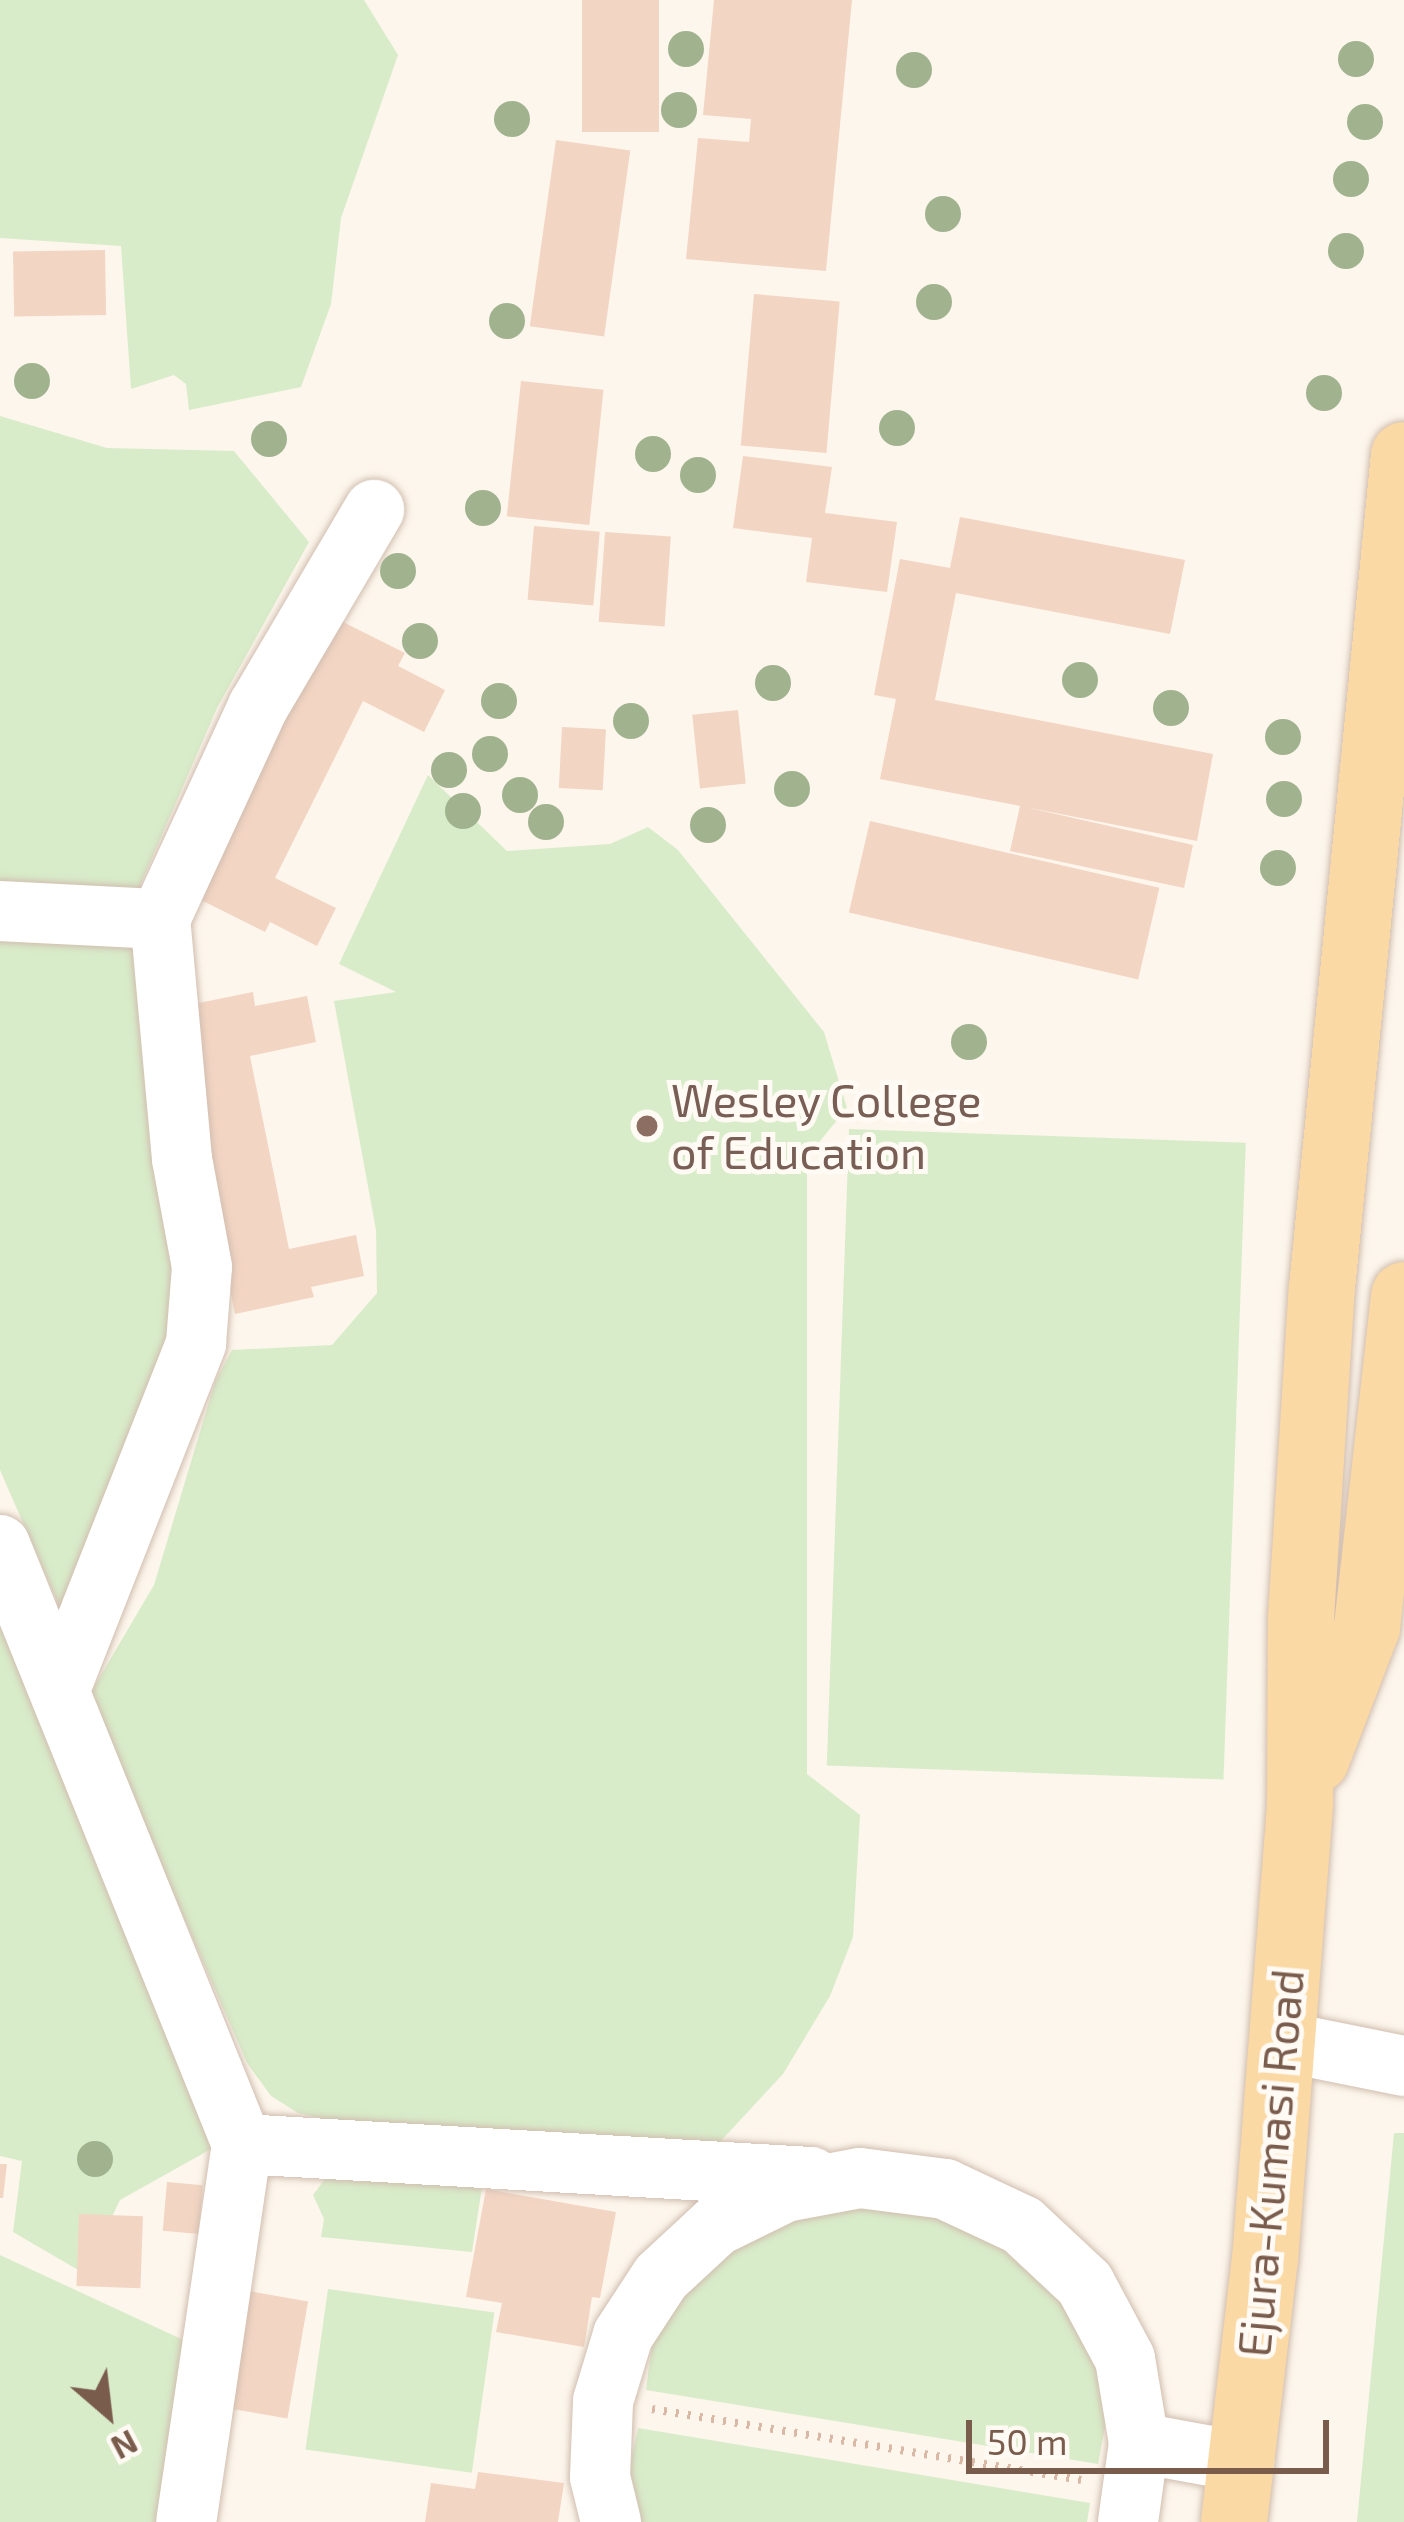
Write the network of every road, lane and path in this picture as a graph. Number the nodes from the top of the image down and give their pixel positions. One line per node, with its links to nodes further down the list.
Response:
1 (1404, 455): 9 (main road)
2 (374, 510): 4 (lane)
3 (0, 910): 4 (lane)
4 (160, 919): 8 (lane)
5 (1404, 1295): 9 (main road)
6 (0, 1545): 7 (lane)
7 (12, 1597): 8 (lane)
8 (60, 1689): 12 (lane)
9 (1300, 1803): 10 (main road, Ejura-Kumasi Road)
10 (1280, 2041): 11 (lane); 18 (main road, Ejura-Kumasi Road)
11 (1404, 2066)
12 (242, 2144): 13 (lane); 19 (lane)
13 (657, 2171): 14 (lane); 15 (lane)
14 (860, 2178): 15 (lane); 17 (lane)
15 (661, 2277): 16 (lane)
16 (603, 2401): 17 (path); 20 (lane)
17 (1134, 2485): 18 (lane)
18 (1239, 2492)
19 (187, 2522)
20 (611, 2522)

